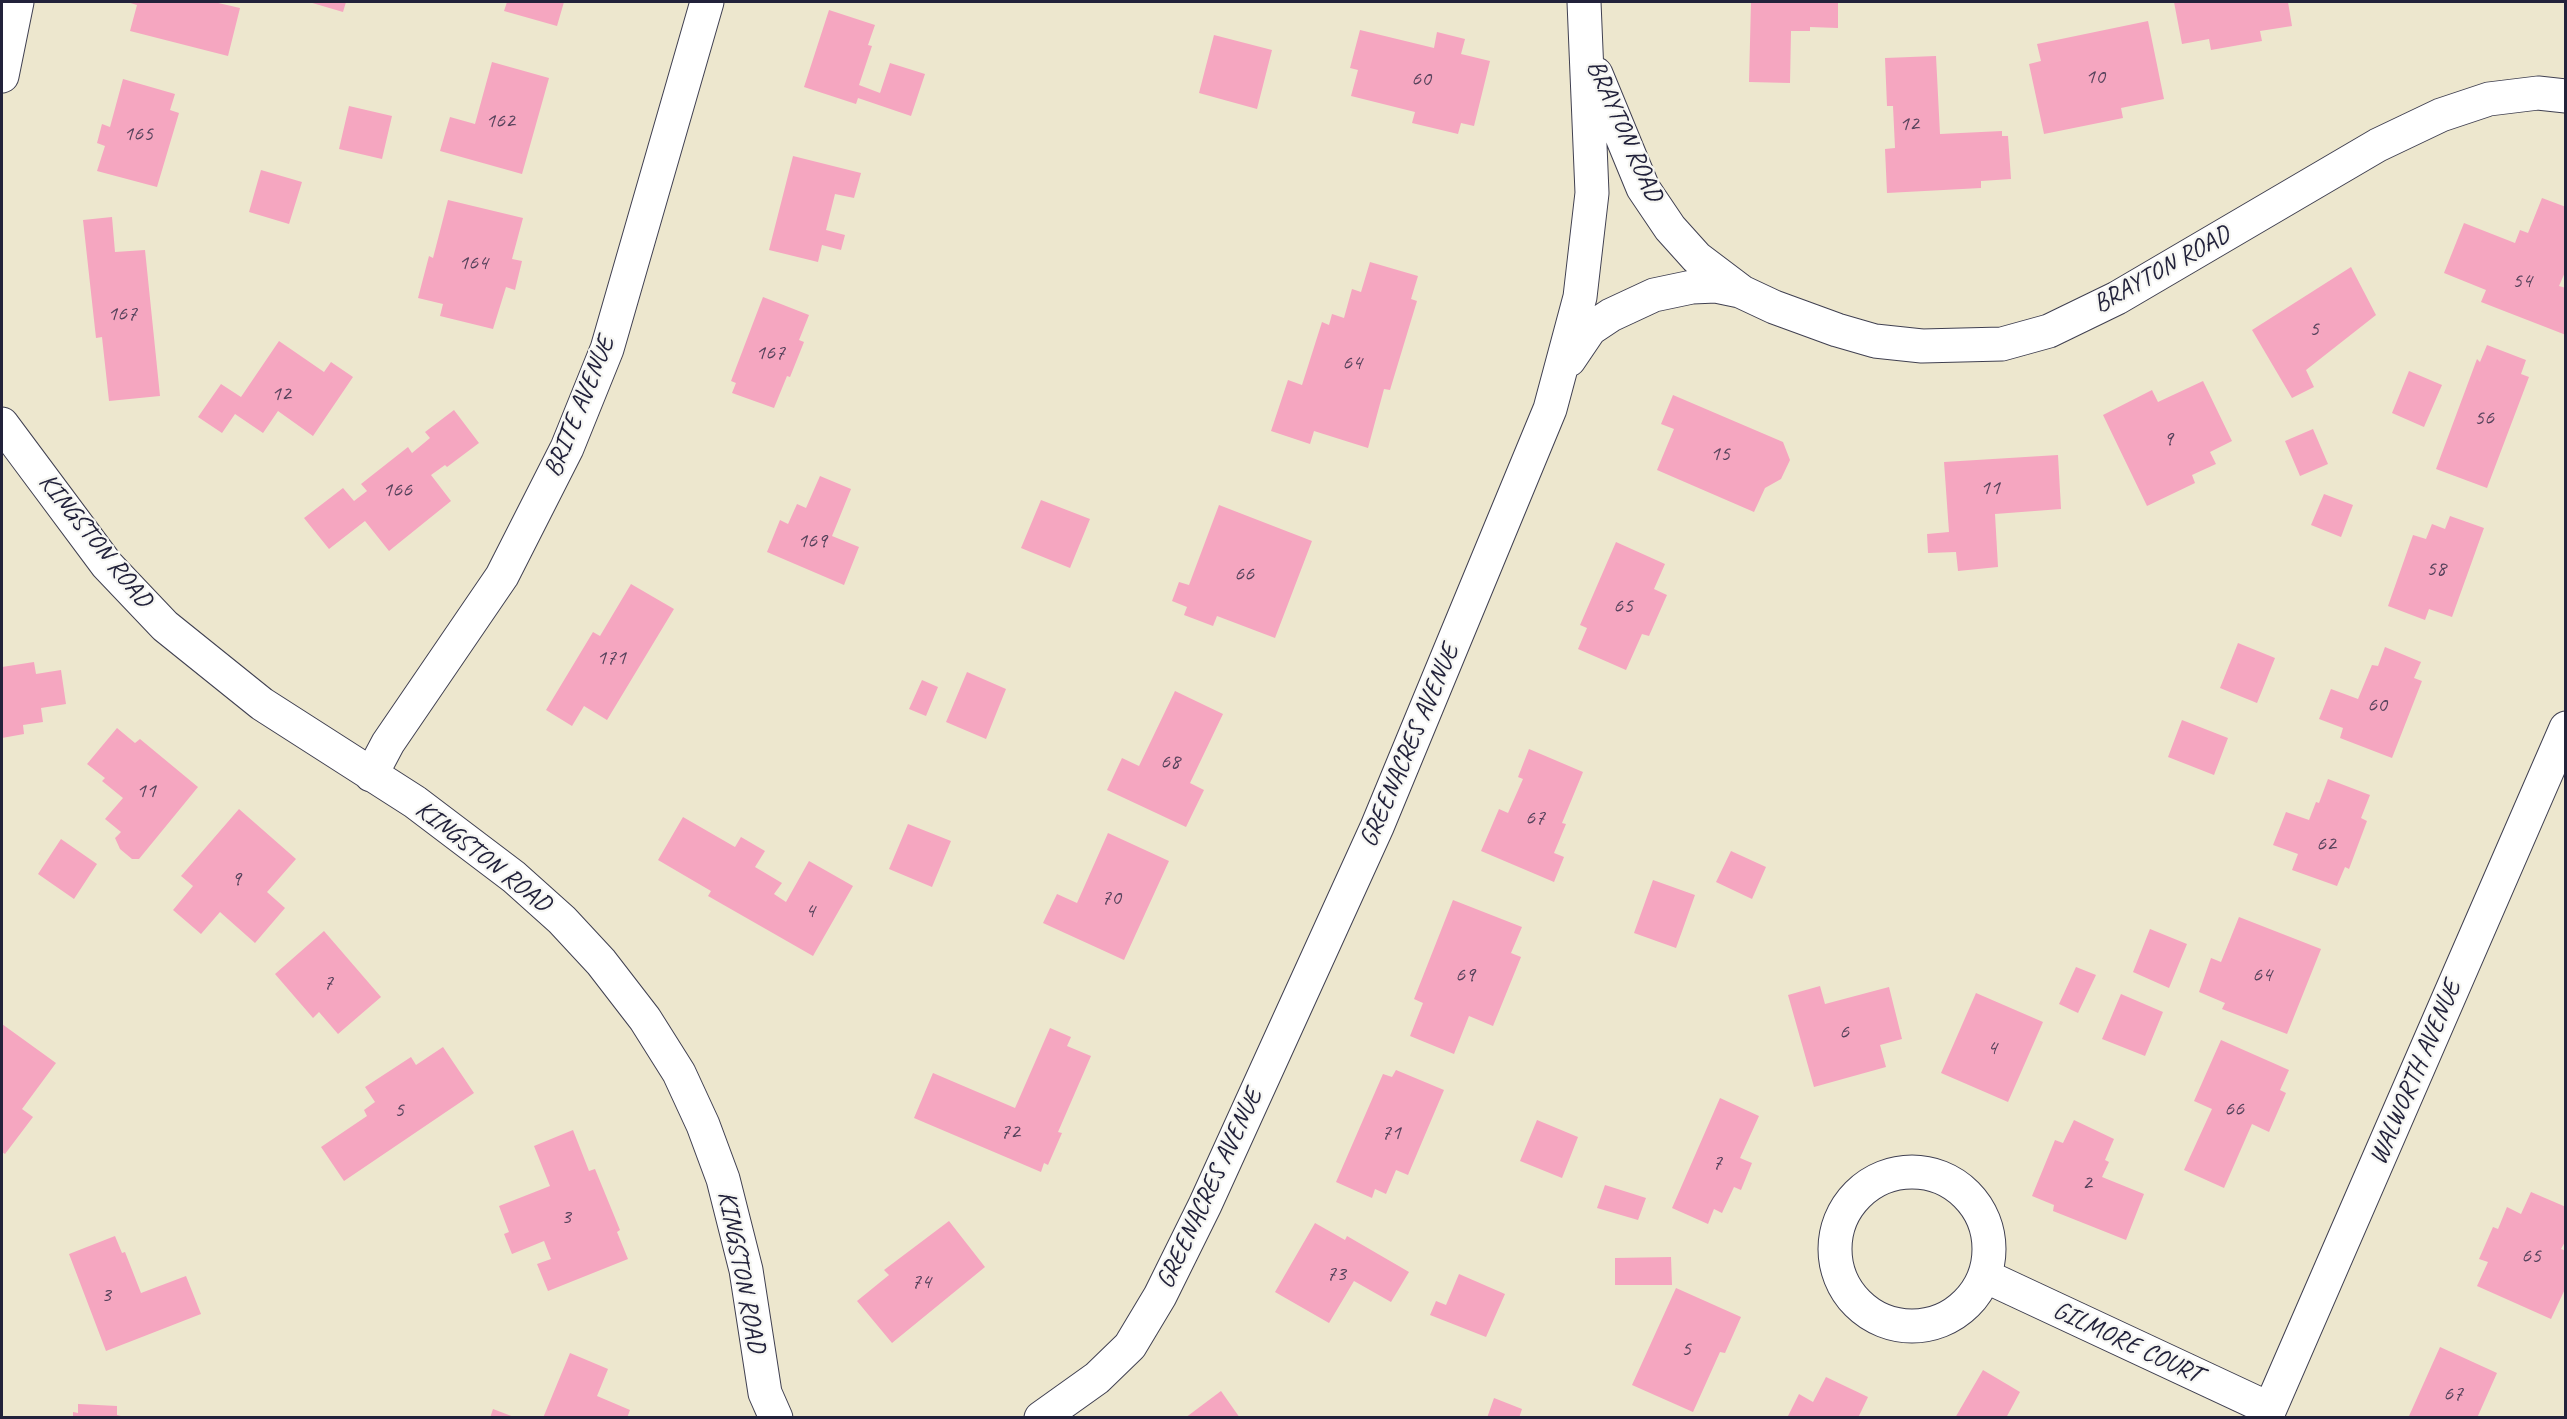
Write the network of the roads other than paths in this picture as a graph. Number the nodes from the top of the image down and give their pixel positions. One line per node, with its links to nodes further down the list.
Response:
1 (18, 2): 5 (street)
2 (707, 2): 11 (street, BRITE AVENUE)
3 (1584, 2): 4 (street, GREENACRES AVENUE)
4 (1586, 44): 7 (street, BRAYTON ROAD); 8 (street, GREENACRES AVENUE)
5 (2, 76)
6 (2565, 96): 7 (street, BRAYTON ROAD)
7 (1742, 292): 8 (street, BRAYTON ROAD)
8 (1559, 375): 13 (street, GREENACRES AVENUE)
9 (2, 424): 11 (street, KINGSTON ROAD)
10 (2565, 728): 14 (street, WALWORTH AVENUE)
11 (371, 775): 15 (street, KINGSTON ROAD)
12 (1985, 1276): 12 (street); 14 (street, GILMORE COURT)
13 (1066, 1406): 16 (street, GREENACRES AVENUE)
14 (2268, 1413)
15 (776, 1418)
16 (1041, 1418)

